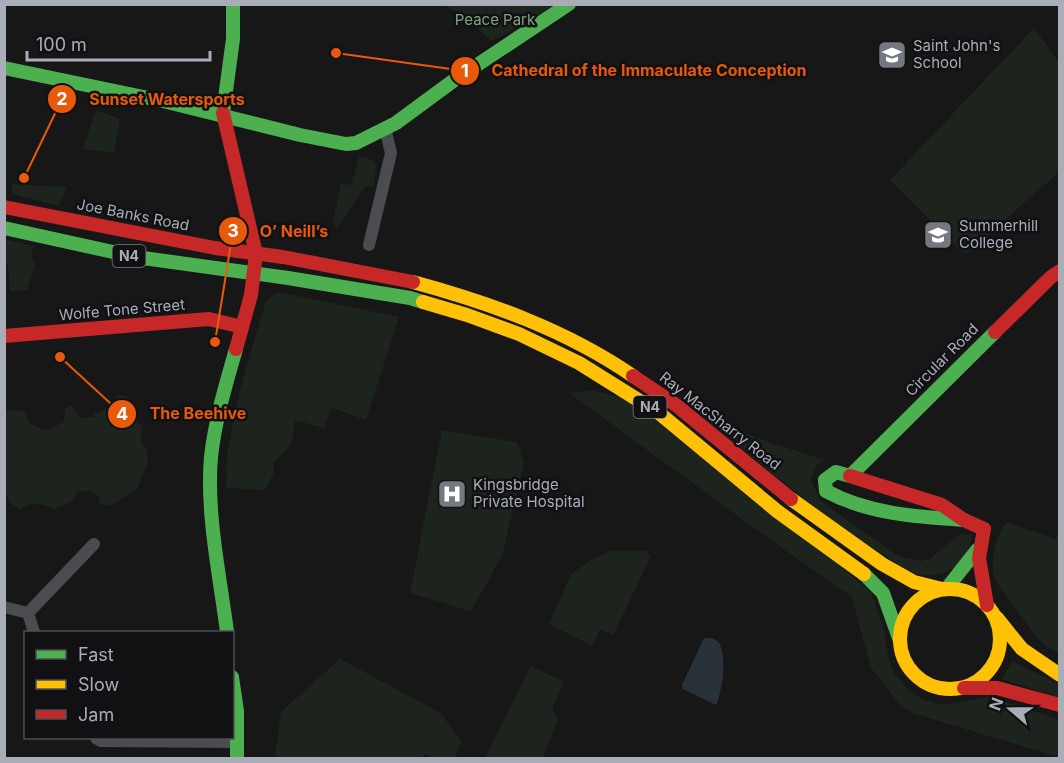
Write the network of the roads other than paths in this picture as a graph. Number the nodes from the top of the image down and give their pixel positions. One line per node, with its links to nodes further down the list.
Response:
1 (232, 4): 4 (main road)
2 (569, 4): 5 (main road)
3 (4, 68): 4 (main road)
4 (224, 115): 5 (main road); 9 (main road)
5 (385, 128): 8 (street)
6 (4, 207): 9 (main road, Joe Banks Road / N4)
7 (4, 228): 11 (main road, N4)
8 (369, 245)
9 (256, 254): 11 (main road); 18 (main road, Ray MacSharry Road / N4)
10 (1059, 271): 14 (main road, Circular Road)
11 (255, 274): 12 (main road); 25 (main road, Ray MacSharry Road / N4)
12 (244, 322): 13 (main road, Wolfe Tone Street); 24 (main road)
13 (4, 336)
14 (850, 476): 15 (main road); 15 (main road)
15 (964, 520): 17 (main road)
16 (94, 544): 21 (street)
17 (977, 550): 18 (main road); 19 (main road)
18 (944, 589): 19 (main road, N4); 25 (main road)
19 (987, 604): 22 (main road, N4)
20 (4, 607): 21 (street)
21 (28, 613): 23 (street)
22 (996, 617): 26 (main road, N4); 27 (main road, N4)
23 (33, 631)
24 (227, 631)
25 (900, 641): 27 (main road, N4)
26 (1059, 675)
27 (963, 688): 29 (main road, N4)
28 (234, 691): 31 (main road)
29 (1059, 705)
30 (98, 739): 31 (street)
31 (236, 742): 32 (main road)
32 (237, 759)

